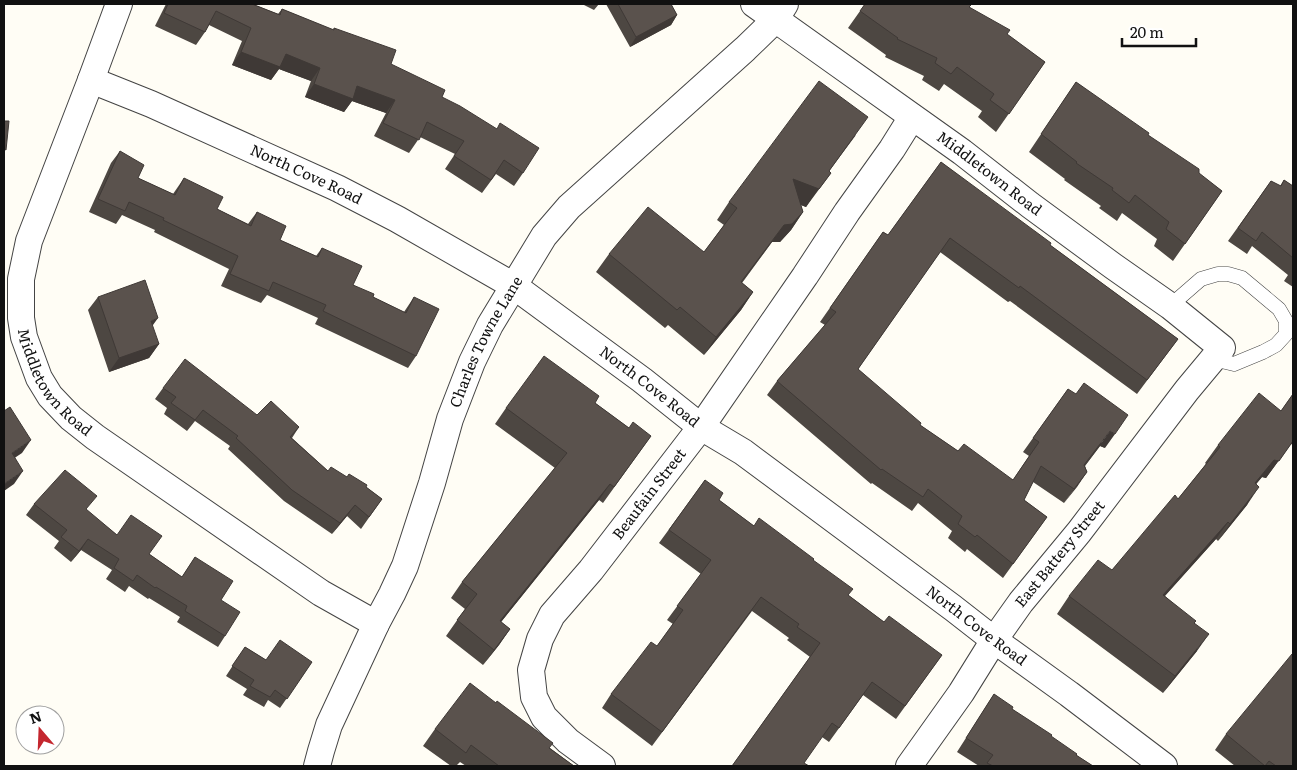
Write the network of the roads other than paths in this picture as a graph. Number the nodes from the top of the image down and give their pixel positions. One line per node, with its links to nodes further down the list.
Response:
1 (119, 4): 4 (street, Middletown Road)
2 (754, 4): 3 (street, Middletown Road)
3 (780, 12): 5 (street, Middletown Road); 6 (street, Charles Towne Lane)
4 (91, 80): 6 (street, North Cove Road); 10 (street, Middletown Road)
5 (912, 117): 7 (street, Middletown Road); 9 (street, Beaufain Street)
6 (514, 286): 9 (street, North Cove Road); 10 (street, Charles Towne Lane)
7 (1170, 306): 8 (street, Middletown Road); 8 (lane)
8 (1217, 354): 11 (street, East Battery Street)
9 (701, 427): 11 (street, North Cove Road); 13 (street, Beaufain Street)
10 (376, 624): 12 (street, Charles Towne Lane)
11 (994, 640): 14 (street, East Battery Street); 15 (street, North Cove Road)
12 (317, 766)
13 (602, 766)
14 (909, 766)
15 (1164, 766)

